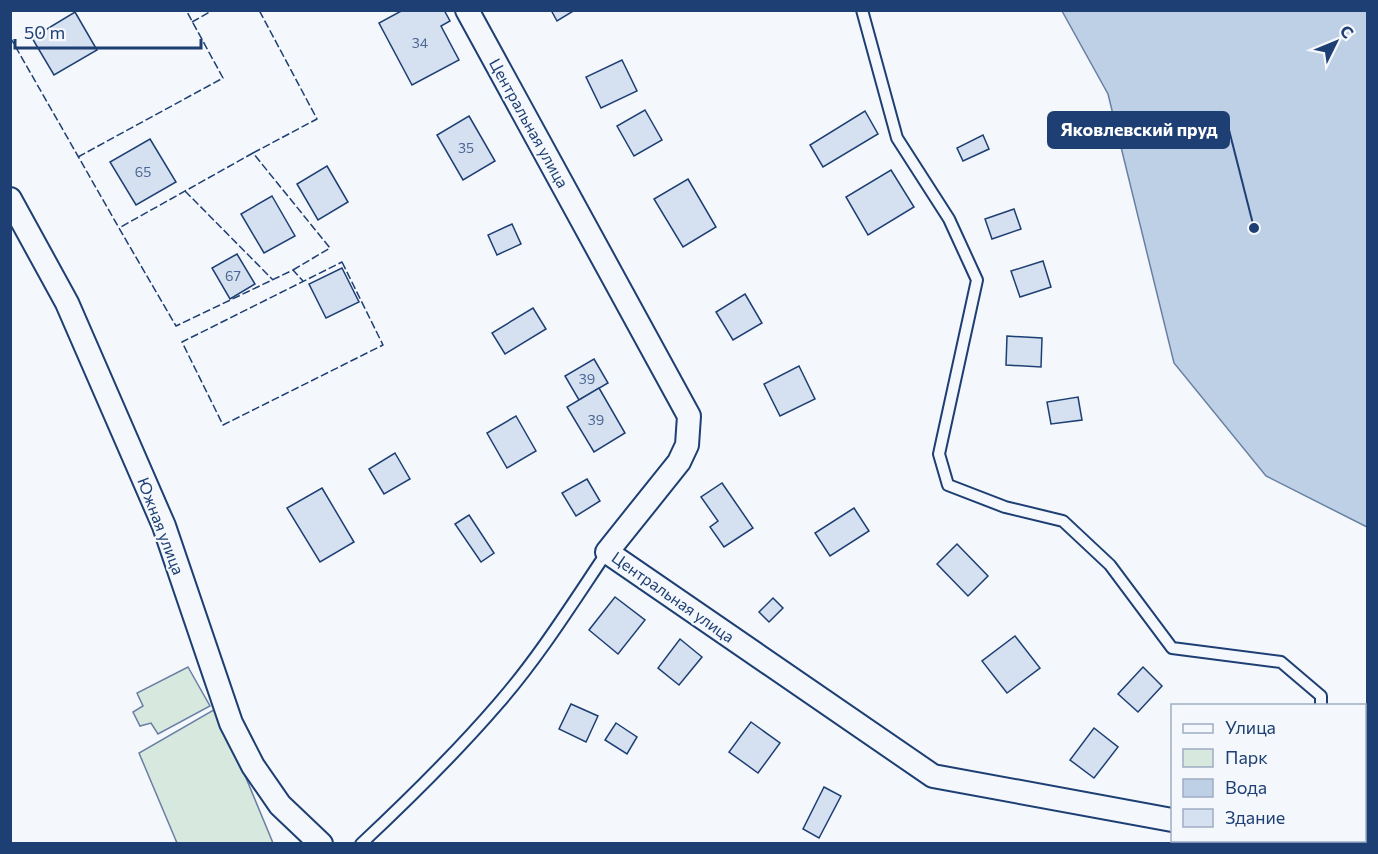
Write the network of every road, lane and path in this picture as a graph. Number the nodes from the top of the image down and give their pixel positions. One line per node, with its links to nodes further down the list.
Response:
1 (467, 10): 4 (street, Центральная улица)
2 (862, 10): 5 (lane)
3 (10, 199): 7 (street, Южная улица)
4 (607, 552): 6 (street, Центральная улица); 8 (lane)
5 (1321, 704)
6 (1171, 820)
7 (321, 843)
8 (361, 843)

